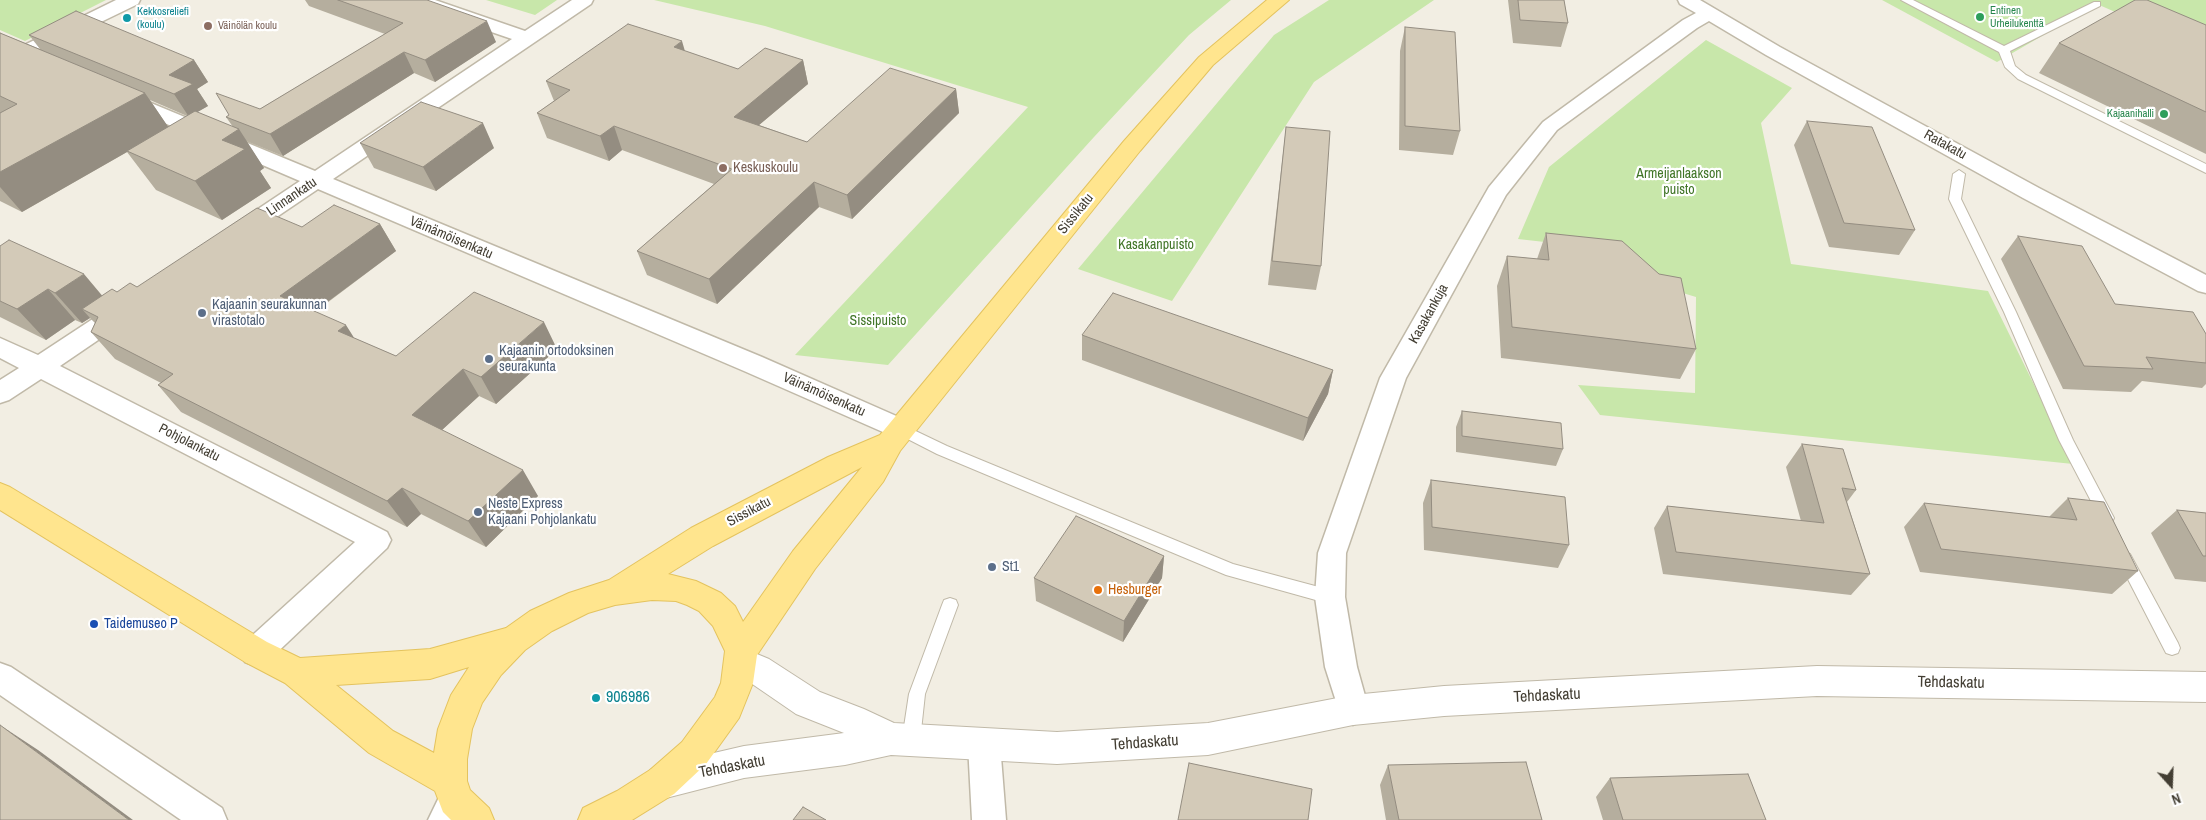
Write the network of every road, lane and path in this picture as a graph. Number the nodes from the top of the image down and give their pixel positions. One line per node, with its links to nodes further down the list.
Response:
1 (131, 0): 12 (street)
2 (417, 0): 9 (street)
3 (584, 0): 9 (street, Linnankatu)
4 (1279, 0): 25 (main road, Sissikatu)
5 (1686, 0): 8 (street, Ratakatu)
6 (1906, 0): 11 (lane)
7 (2097, 4): 11 (lane)
8 (1709, 14): 20 (street, Ratakatu); 30 (street, Kasakankuja)
9 (527, 38): 18 (street, Linnankatu)
10 (0, 47): 12 (street)
11 (2004, 50): 16 (lane)
12 (20, 56): 13 (street); 14 (street)
13 (42, 64)
14 (0, 65)
15 (113, 94): 18 (street, Väinämöisenkatu)
16 (2206, 169)
17 (1959, 174): 27 (lane)
18 (316, 181): 19 (street, Linnankatu); 25 (street, Väinämöisenkatu)
19 (219, 246)
20 (2206, 285)
21 (138, 301): 23 (street)
22 (0, 347): 23 (street, Pohjolankatu)
23 (41, 367): 24 (street); 34 (street, Pohjolankatu)
24 (0, 393)
25 (895, 436): 29 (main road, Sissikatu); 30 (lane); 35 (main road, Sissikatu)
26 (0, 494): 34 (main road)
27 (2114, 532)
28 (2121, 548): 33 (lane)
29 (615, 592): 32 (main road); 35 (main road)
30 (1330, 597): 39 (street, Kasakankuja)
31 (950, 605): 40 (lane)
32 (514, 640): 36 (main road); 43 (main road)
33 (2172, 648)
34 (256, 652): 36 (main road)
35 (740, 656): 40 (street, Tehdaskatu); 42 (main road)
36 (297, 673): 43 (main road)
37 (0, 677): 44 (street)
38 (2206, 687): 39 (street, Tehdaskatu)
39 (1353, 710): 41 (street, Tehdaskatu)
40 (901, 739): 41 (street, Tehdaskatu); 42 (street, Tehdaskatu)
41 (984, 744): 46 (street)
42 (662, 782): 45 (main road)
43 (456, 805)
44 (210, 820)
45 (596, 820)
46 (989, 820)

